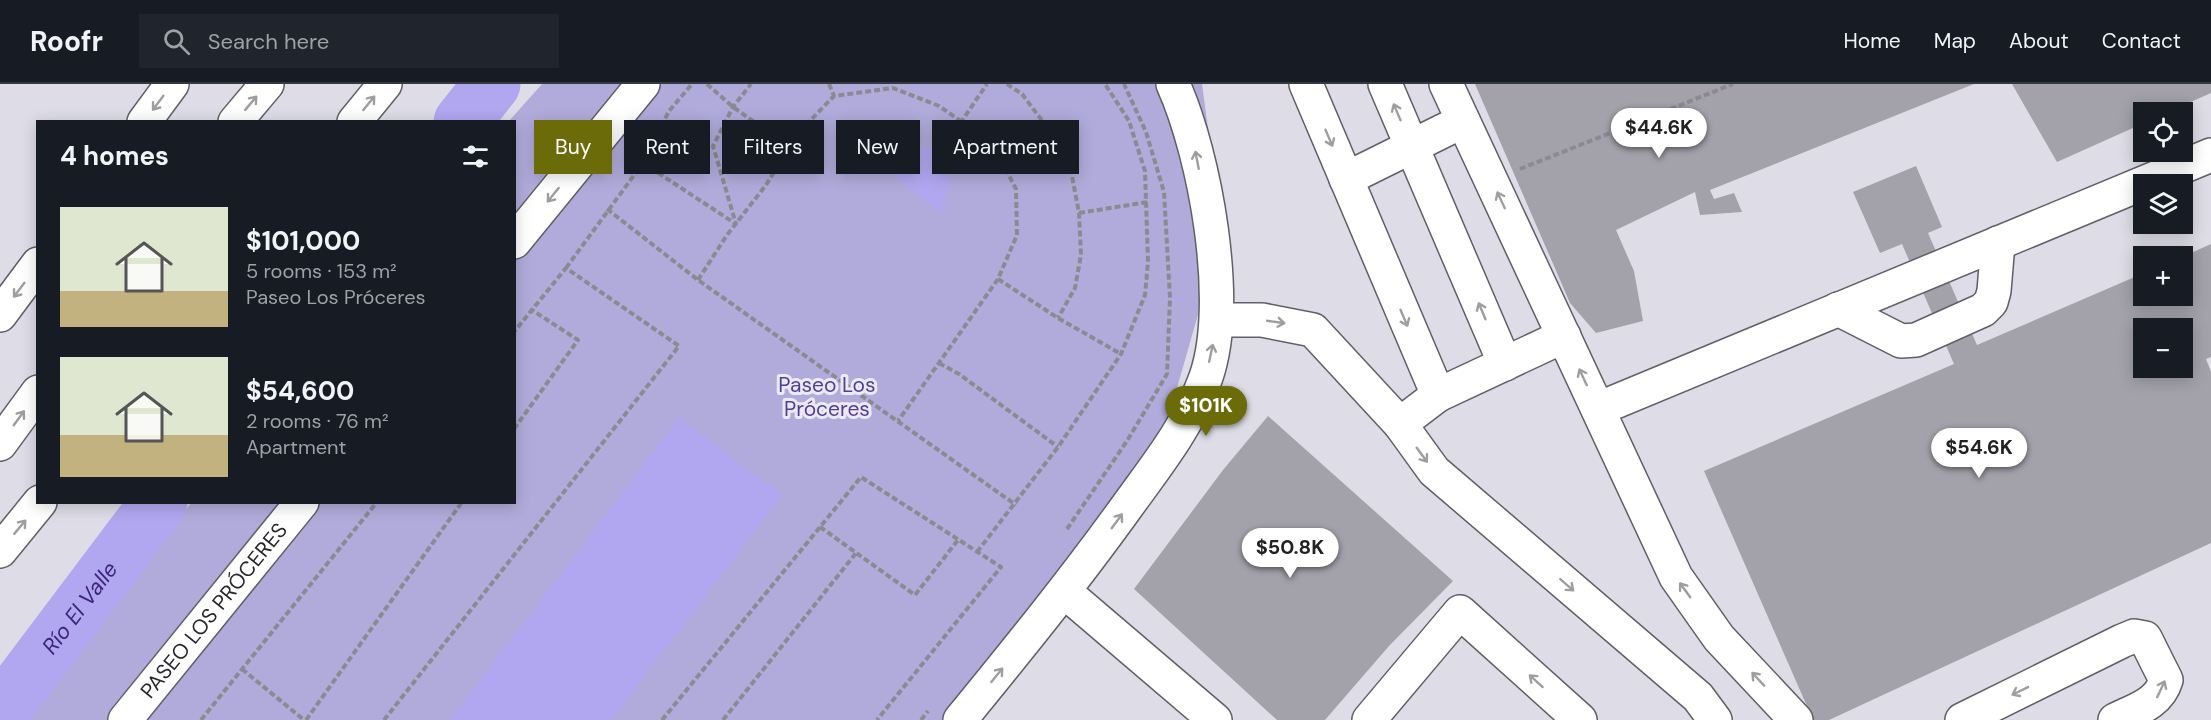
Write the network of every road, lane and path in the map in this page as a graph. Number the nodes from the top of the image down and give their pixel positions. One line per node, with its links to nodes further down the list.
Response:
1 (172, 84): 20 (main road, one-way to 20)
2 (267, 84): 21 (main road, one-way to 2)
3 (385, 84): 22 (main road, one-way to 3)
4 (643, 84): 41 (main road, one-way to 41)
5 (692, 84): 23 (path)
6 (707, 84): 19 (path)
7 (751, 84): 19 (path)
8 (829, 84): 18 (path)
9 (987, 84): 27 (path)
10 (1007, 84): 39 (path)
11 (1105, 84): 37 (path)
12 (1124, 84): 71 (path)
13 (1173, 84): 51 (main road, one-way to 13)
14 (1306, 84): 36 (main road, one-way to 36)
15 (1385, 84): 29 (main road, one-way to 15)
16 (1446, 84): 28 (main road)
17 (1733, 84): 31 (path)
18 (834, 96): 25 (path); 26 (path)
19 (733, 107): 24 (path); 40 (path)
20 (145, 120)
21 (238, 120)
22 (356, 120)
23 (664, 120)
24 (752, 120)
25 (811, 120)
26 (959, 120)
27 (963, 120)
28 (1463, 121): 29 (main road); 53 (main road, one-way to 28)
29 (1411, 145): 36 (main road); 56 (main road, one-way to 29)
30 (2211, 155): 42 (main road)
31 (1517, 170)
32 (634, 174): 38 (path)
33 (660, 174): 40 (path)
34 (773, 174): 40 (path)
35 (1008, 174): 45 (path)
36 (1346, 179): 58 (main road, one-way to 58)
37 (1148, 202): 39 (path); 54 (path)
38 (607, 208): 44 (path); 46 (path)
39 (1079, 213): 50 (path)
40 (736, 224): 46 (path)
41 (516, 240)
42 (1998, 243): 47 (main road); 47 (main road)
43 (36, 267): 49 (main road, one-way to 49)
44 (566, 268): 48 (path); 83 (path)
45 (998, 279): 50 (path); 55 (path)
46 (698, 280): 60 (path)
47 (1839, 309): 59 (main road)
48 (532, 310): 52 (path); 62 (path)
49 (0, 315)
50 (1058, 318): 54 (path)
51 (1218, 320): 61 (main road, one-way to 61); 76 (main road, one-way to 51)
52 (516, 330)
53 (1564, 336): 56 (main road); 59 (main road, one-way to 53)
54 (1121, 354): 64 (path)
55 (939, 363): 60 (path); 64 (path)
56 (1505, 364): 58 (main road)
57 (36, 395): 63 (main road, one-way to 57)
58 (1438, 395): 61 (main road)
59 (1598, 409): 79 (main road, one-way to 59)
60 (898, 421): 69 (path)
61 (1400, 424): 91 (main road, one-way to 91)
62 (516, 426)
63 (0, 444)
64 (1058, 447): 69 (path)
65 (38, 504): 73 (main road, one-way to 65)
66 (300, 504): 80 (main road, PASEO LOS PRÓCERES)
67 (375, 504): 77 (path)
68 (461, 504): 82 (path)
69 (1016, 505): 74 (path)
70 (820, 527): 72 (path); 75 (path); 84 (path)
71 (1061, 537)
72 (958, 540): 74 (path); 75 (path)
73 (0, 551)
74 (978, 552): 86 (path)
75 (856, 553): 85 (path)
76 (1065, 592): 78 (main road, one-way to 76); 88 (main road)
77 (242, 669): 81 (path); 82 (path)
78 (948, 711): 87 (path)
79 (1795, 719)
80 (125, 720)
81 (201, 720)
82 (305, 720)
83 (384, 720)
84 (662, 720)
85 (723, 720)
86 (877, 720)
87 (921, 720)
88 (1215, 720)
89 (1369, 720): 90 (main road, one-way to 89)
90 (1580, 720)
91 (1715, 720)
92 (1962, 720): 93 (main road, one-way to 92)
93 (2115, 720)

